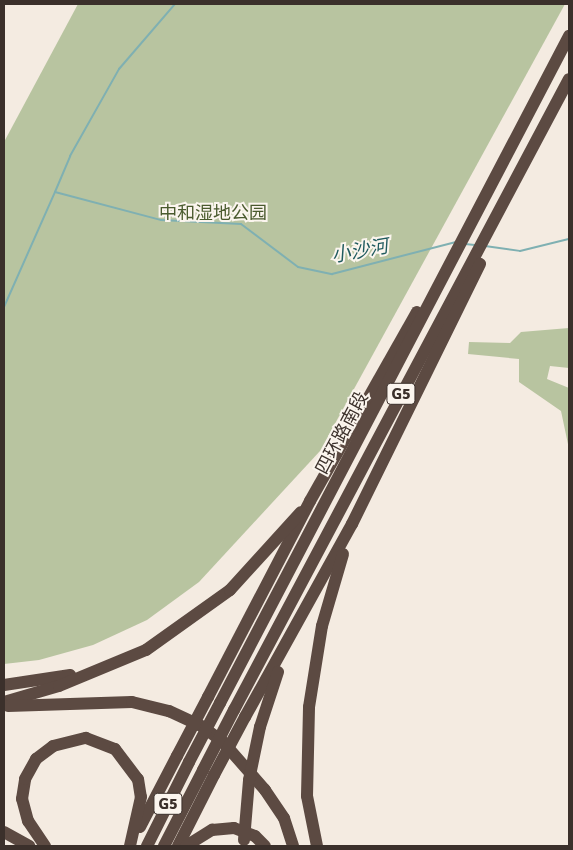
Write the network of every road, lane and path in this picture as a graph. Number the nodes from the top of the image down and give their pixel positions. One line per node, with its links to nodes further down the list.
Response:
1 (569, 36): 4 (highway)
2 (569, 79): 3 (highway, 四环路南段 / G5)
3 (472, 269): 6 (highway); 12 (highway, 四环路南段 / G5)
4 (445, 270): 5 (highway); 13 (highway, 四环路南段 / G5, bridge)
5 (297, 523): 8 (highway); 13 (highway, bridge)
6 (344, 544): 7 (highway); 26 (highway)
7 (308, 605): 12 (highway); 23 (highway, bridge)
8 (146, 650): 9 (highway); 10 (highway)
9 (4, 685)
10 (4, 702)
11 (4, 707): 25 (highway)
12 (240, 714): 14 (highway, 四环路南段 / G5, bridge)
13 (183, 759): 18 (highway); 19 (highway, 四环路南段 / G5)
14 (209, 772): 20 (highway, 四环路南段 / G5); 21 (highway)
15 (4, 832): 16 (highway)
16 (29, 846)
17 (45, 846): 18 (highway)
18 (130, 846)
19 (147, 846)
20 (164, 846)
21 (178, 846)
22 (186, 846): 24 (highway)
23 (244, 846)
24 (265, 846)
25 (293, 846)
26 (317, 846)

